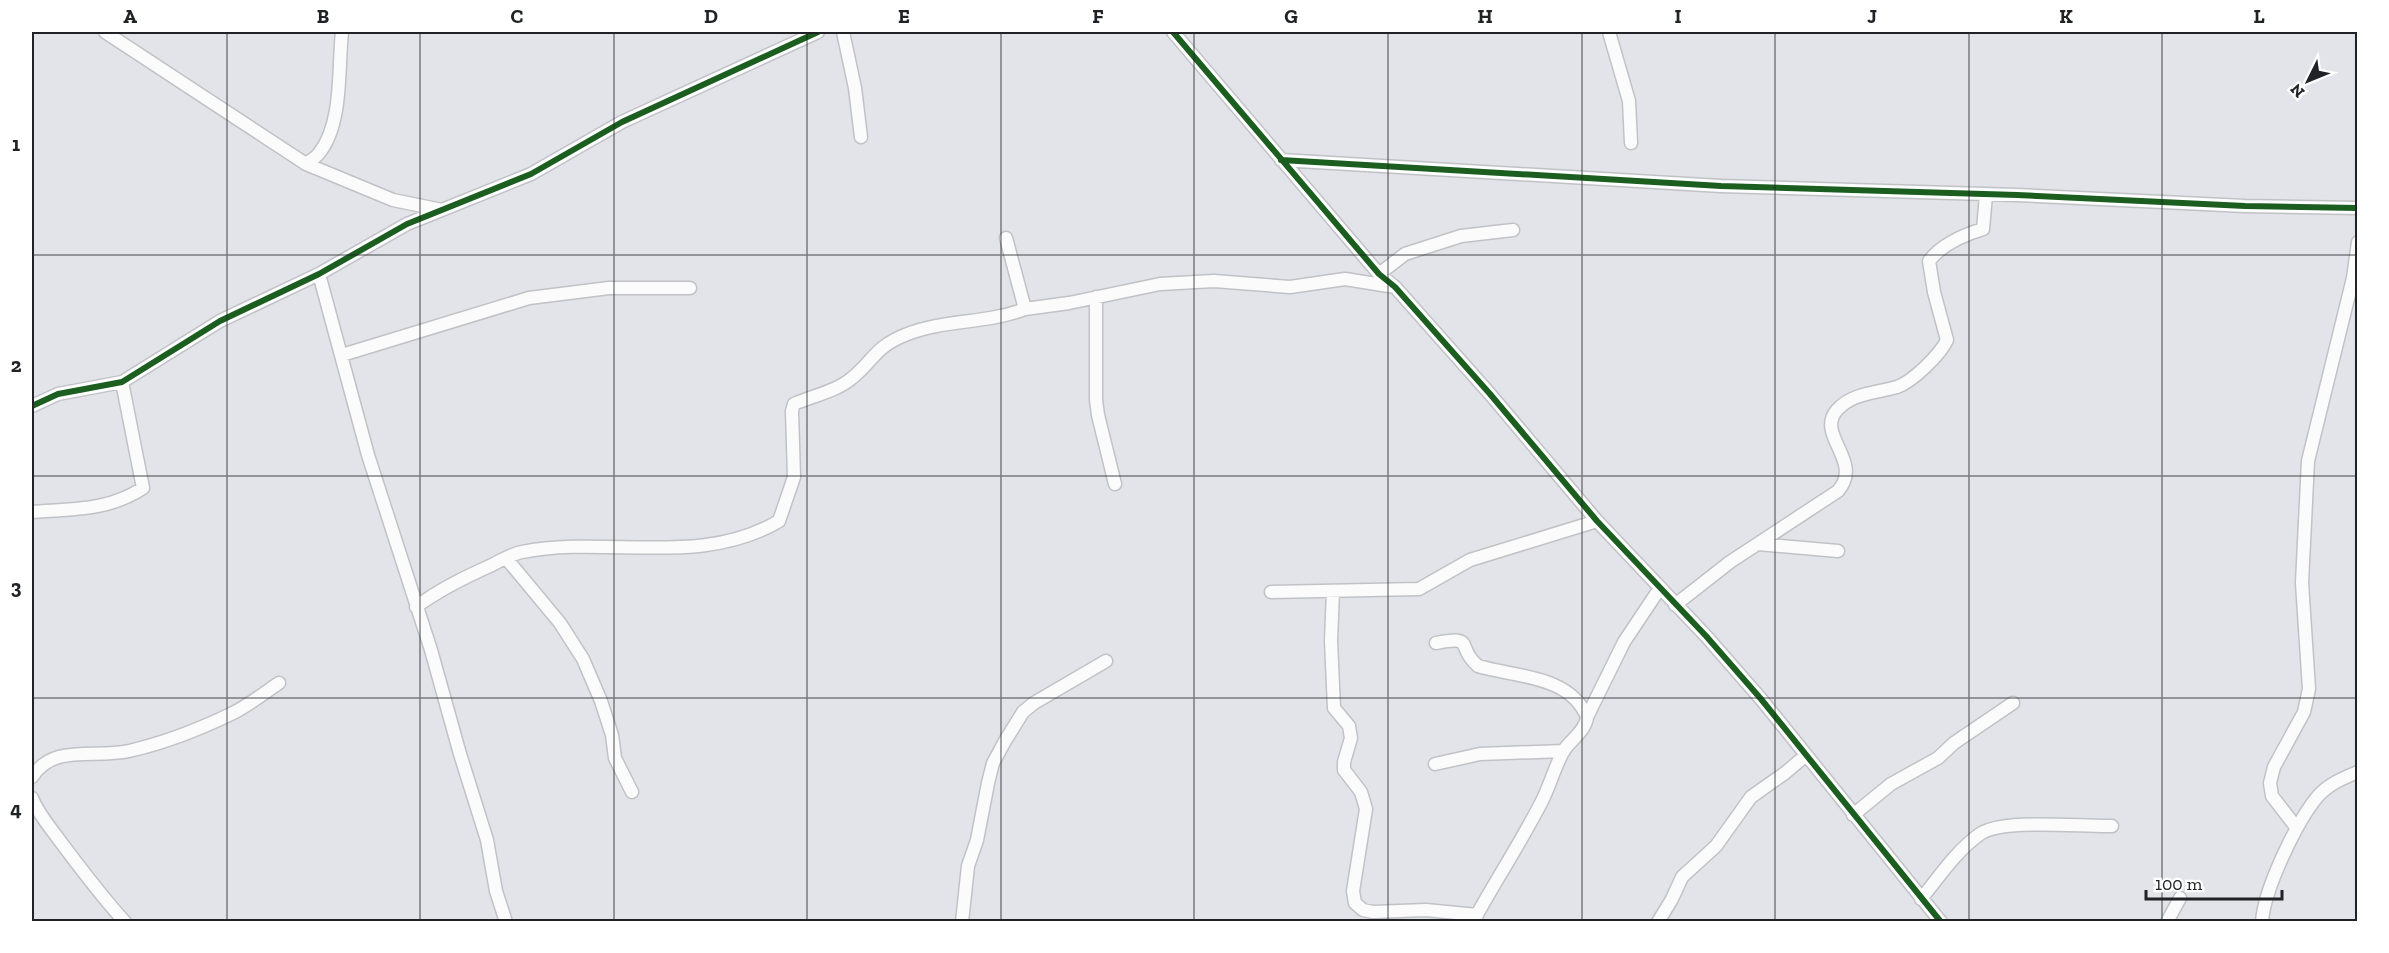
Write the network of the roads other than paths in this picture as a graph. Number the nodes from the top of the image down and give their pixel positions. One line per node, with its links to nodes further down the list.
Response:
1 (105, 32): 10 (street)
2 (342, 32): 10 (street)
3 (818, 32): 13 (street)
4 (843, 32): 7 (street)
5 (1173, 32): 9 (street)
6 (1609, 32): 8 (street)
7 (861, 138)
8 (1631, 143)
9 (1281, 160): 11 (street); 18 (street)
10 (306, 164): 13 (street)
11 (1986, 195): 12 (street); 29 (street)
12 (2358, 208)
13 (443, 210): 17 (street)
14 (1513, 230): 18 (street)
15 (1006, 238): 22 (street)
16 (2358, 242): 51 (street)
17 (319, 274): 23 (street); 24 (street)
18 (1379, 274): 19 (street)
19 (1395, 287): 21 (street); 28 (street)
20 (690, 288): 23 (street)
21 (1096, 297): 22 (street); 26 (street)
22 (1025, 309): 31 (street)
23 (342, 356): 36 (street)
24 (122, 382): 25 (street); 27 (street)
25 (32, 406)
26 (1115, 484)
27 (32, 512)
28 (1597, 521): 32 (street); 33 (street)
29 (1758, 544): 30 (street); 35 (street)
30 (1838, 551)
31 (506, 558): 36 (street); 47 (street)
32 (1660, 588): 35 (street); 41 (street)
33 (1334, 591): 34 (street); 54 (street)
34 (1271, 592)
35 (1675, 605): 43 (street)
36 (416, 606): 56 (street)
37 (1436, 643): 41 (street)
38 (1106, 661): 57 (street)
39 (279, 683): 46 (street)
40 (2013, 703): 49 (street)
41 (1587, 717): 42 (street)
42 (1564, 751): 44 (street); 54 (street)
43 (1805, 756): 49 (street); 58 (street)
44 (1435, 764)
45 (2358, 772): 51 (street)
46 (32, 777)
47 (632, 792)
48 (32, 798): 55 (street)
49 (1853, 815): 53 (street)
50 (2112, 826): 53 (street)
51 (2296, 827): 61 (street)
52 (2180, 898): 60 (street)
53 (1921, 899): 59 (street)
54 (1475, 918)
55 (124, 921)
56 (506, 921)
57 (962, 921)
58 (1658, 921)
59 (1941, 921)
60 (2167, 921)
61 (2262, 921)

